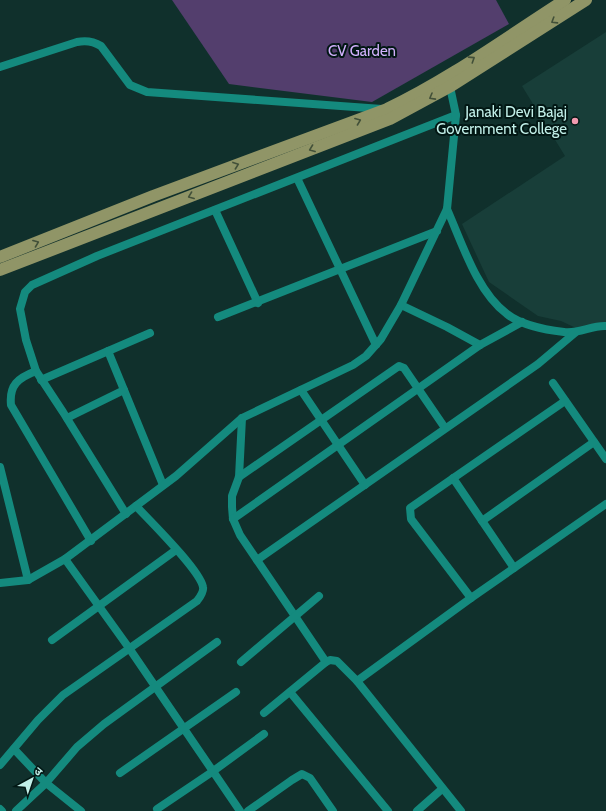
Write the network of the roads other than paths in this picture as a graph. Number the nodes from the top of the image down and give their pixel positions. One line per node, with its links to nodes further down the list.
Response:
1 (565, 0): 4 (main road, one-way to 1)
2 (586, 0): 4 (main road, one-way to 4)
3 (0, 67): 5 (street)
4 (448, 81): 5 (main road); 6 (street); 12 (main road, one-way to 12)
5 (387, 109): 11 (main road, one-way to 5)
6 (456, 115): 7 (street); 8 (street)
7 (297, 178): 9 (street); 13 (street)
8 (447, 209): 10 (street); 17 (street)
9 (215, 210): 14 (street); 24 (street)
10 (437, 230): 13 (street); 15 (street)
11 (0, 257)
12 (0, 270)
13 (339, 270): 14 (street); 21 (street)
14 (258, 303): 16 (street)
15 (401, 305): 21 (street); 22 (street)
16 (218, 317)
17 (522, 322): 19 (street); 22 (street)
18 (606, 326): 19 (street)
19 (576, 332): 34 (street)
20 (150, 333): 23 (street)
21 (376, 345): 29 (street)
22 (480, 345): 27 (street)
23 (108, 352): 25 (street); 28 (street)
24 (36, 371): 25 (street); 48 (street)
25 (41, 380): 31 (street)
26 (553, 383): 30 (street)
27 (418, 387): 33 (street); 34 (street); 36 (street)
28 (124, 390): 31 (street); 42 (street)
29 (301, 390): 32 (street); 33 (street)
30 (565, 401): 35 (street); 40 (street)
31 (67, 418): 45 (street)
32 (242, 418): 39 (street); 42 (street)
33 (322, 421): 36 (street); 39 (street)
34 (445, 428): 41 (street)
35 (594, 442): 37 (street); 47 (street)
36 (338, 445): 41 (street); 46 (street)
37 (606, 459)
38 (0, 467): 53 (street)
39 (238, 476): 46 (street)
40 (453, 478): 47 (street); 56 (street)
41 (365, 485): 51 (street)
42 (163, 486): 44 (street)
43 (606, 504): 52 (street)
44 (136, 506): 45 (street); 49 (street)
45 (126, 514): 48 (street)
46 (233, 519): 51 (street)
47 (482, 521): 52 (street)
48 (90, 541): 50 (street)
49 (176, 550): 57 (street); 61 (street)
50 (65, 559): 53 (street); 57 (street)
51 (257, 560): 58 (street)
52 (514, 568): 56 (street)
53 (28, 580): 54 (street)
54 (0, 584)
55 (319, 596): 58 (street)
56 (471, 598): 64 (street)
57 (99, 606): 59 (street); 61 (street)
58 (296, 617): 62 (street); 63 (street)
59 (52, 640)
60 (218, 642): 65 (street)
61 (129, 648): 65 (street); 71 (street)
62 (241, 662)
63 (326, 662): 64 (street); 67 (street)
64 (357, 681): 76 (street)
65 (154, 686): 69 (street); 75 (street)
66 (236, 692): 69 (street)
67 (290, 692): 68 (street); 83 (street)
68 (264, 713)
69 (184, 729): 73 (street); 74 (street)
70 (264, 734): 73 (street)
71 (14, 749): 72 (street); 75 (street)
72 (0, 765)
73 (212, 772): 77 (street); 80 (street)
74 (120, 773)
75 (46, 783): 78 (street); 79 (street)
76 (442, 789): 84 (street); 85 (street)
77 (157, 809)
78 (16, 811)
79 (81, 811)
80 (240, 811)
81 (248, 811): 82 (street)
82 (333, 811)
83 (388, 811)
84 (417, 811)
85 (461, 811)

